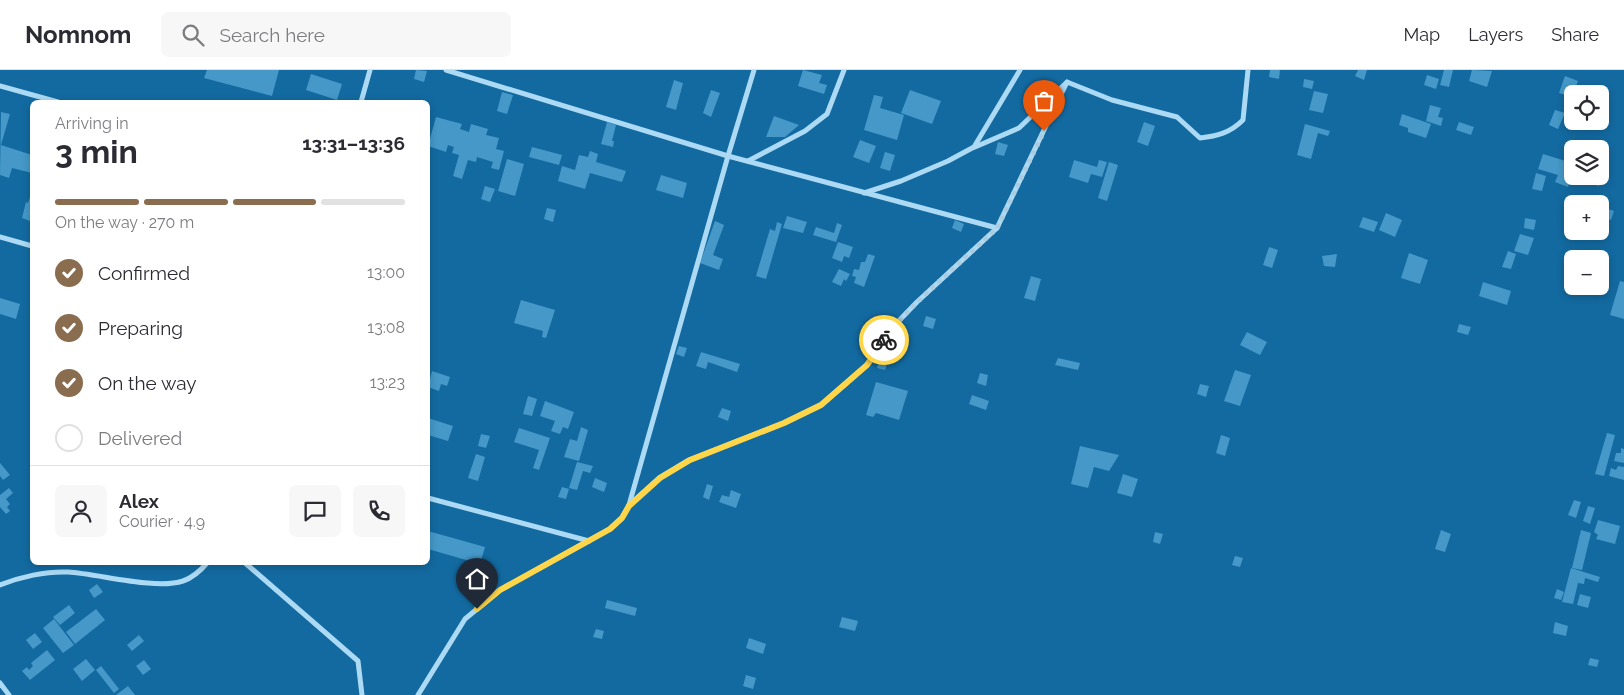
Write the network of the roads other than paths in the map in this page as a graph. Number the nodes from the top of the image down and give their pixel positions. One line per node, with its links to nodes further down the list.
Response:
1 (370, 70): 10 (street)
2 (446, 70): 12 (street)
3 (754, 70): 12 (street)
4 (844, 70): 13 (street)
5 (1020, 70): 11 (street)
6 (1248, 70): 7 (street)
7 (1067, 82): 11 (street); 15 (street)
8 (0, 86): 9 (street)
9 (51, 100)
10 (362, 100)
11 (974, 147): 14 (street)
12 (728, 156): 13 (street); 19 (street)
13 (748, 161): 14 (street)
14 (864, 193): 15 (street)
15 (997, 228): 19 (street)
16 (0, 238): 17 (street)
17 (30, 246)
18 (430, 499): 20 (street)
19 (629, 506): 20 (street)
20 (589, 541): 27 (street)
21 (206, 565): 23 (street)
22 (247, 565): 26 (street)
23 (0, 585)
24 (0, 683): 25 (street)
25 (9, 695)
26 (362, 695)
27 (418, 695)

